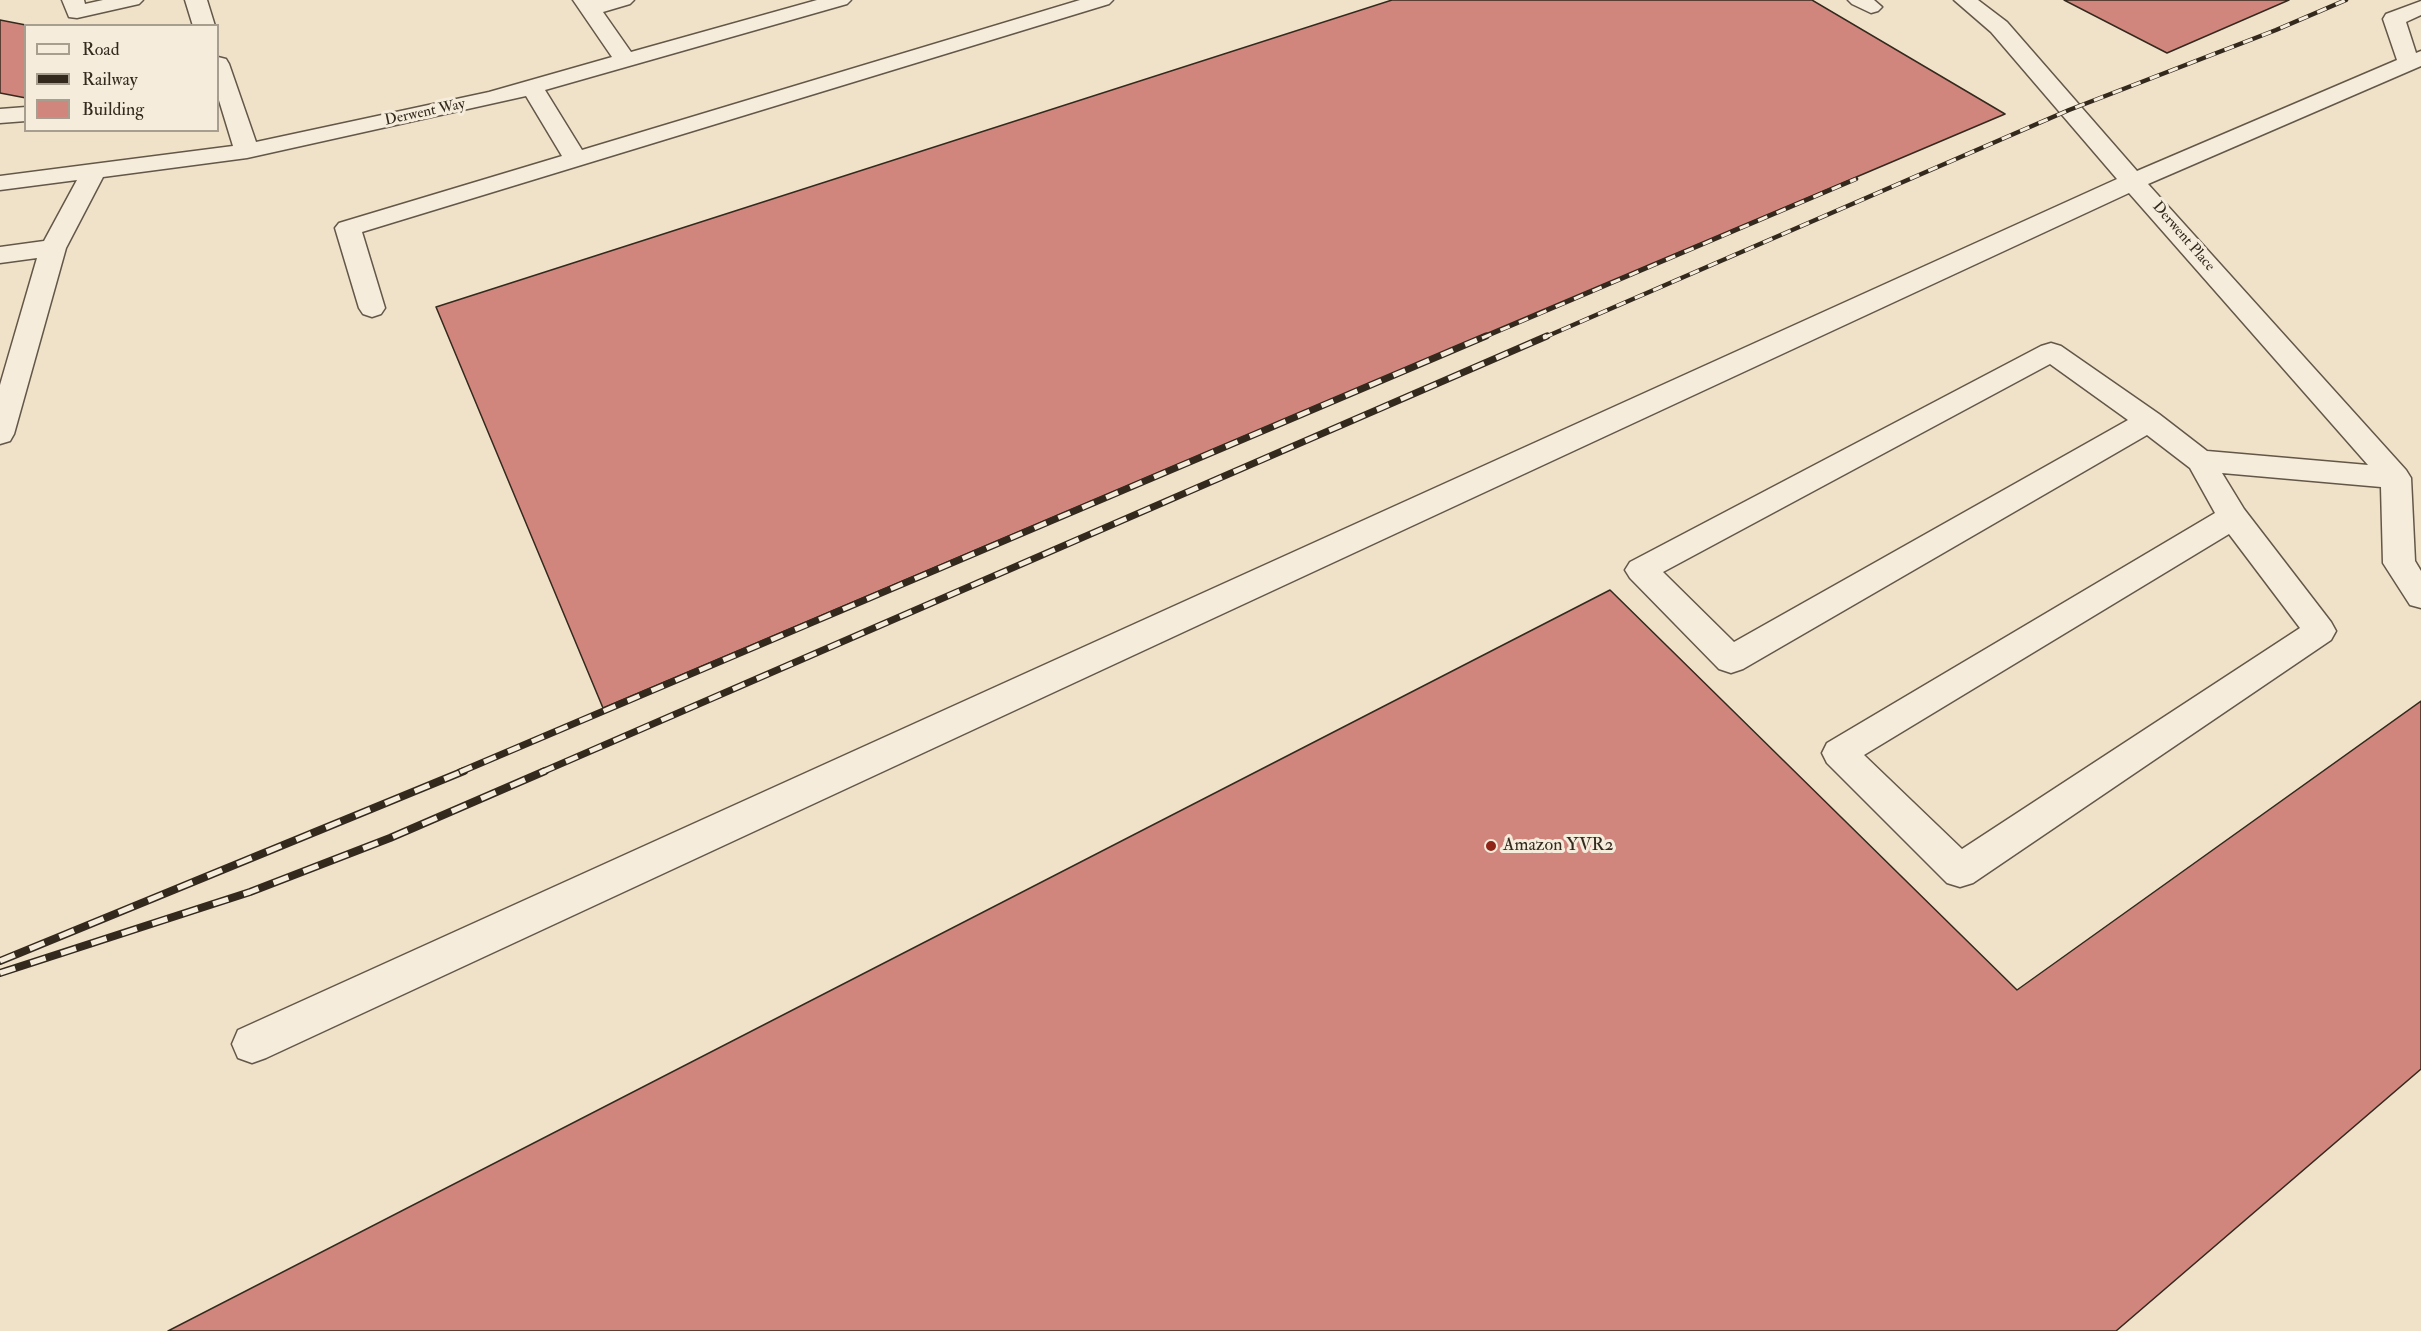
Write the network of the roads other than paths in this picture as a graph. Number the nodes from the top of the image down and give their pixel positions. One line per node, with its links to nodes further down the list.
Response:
1 (73, 0): 2 (street)
2 (132, 0)
3 (196, 0): 10 (street)
4 (623, 0): 8 (street)
5 (840, 0): 12 (street, Derwent Way)
6 (1102, 0): 18 (street)
7 (1965, 0): 20 (street, Derwent Place)
8 (587, 4): 12 (street)
9 (2421, 7): 11 (street)
10 (203, 24)
11 (2415, 60): 20 (street)
12 (626, 61): 14 (street, Derwent Way)
13 (219, 67): 17 (street)
14 (532, 87): 17 (street, Derwent Way); 18 (street)
15 (24, 114): 16 (street)
16 (0, 116)
17 (247, 151): 19 (street, Derwent Way)
18 (576, 159): 24 (street)
19 (94, 171): 21 (street, Derwent Way); 22 (street)
20 (2134, 181): 28 (street, Derwent Place); 31 (street)
21 (0, 183)
22 (53, 248): 23 (street); 26 (street)
23 (0, 255)
24 (372, 308)
25 (2149, 421): 25 (street); 27 (street)
26 (0, 434)
27 (2200, 461): 28 (street); 29 (street)
28 (2396, 478): 30 (street)
29 (2233, 517): 29 (street)
30 (2421, 596)
31 (252, 1044)

